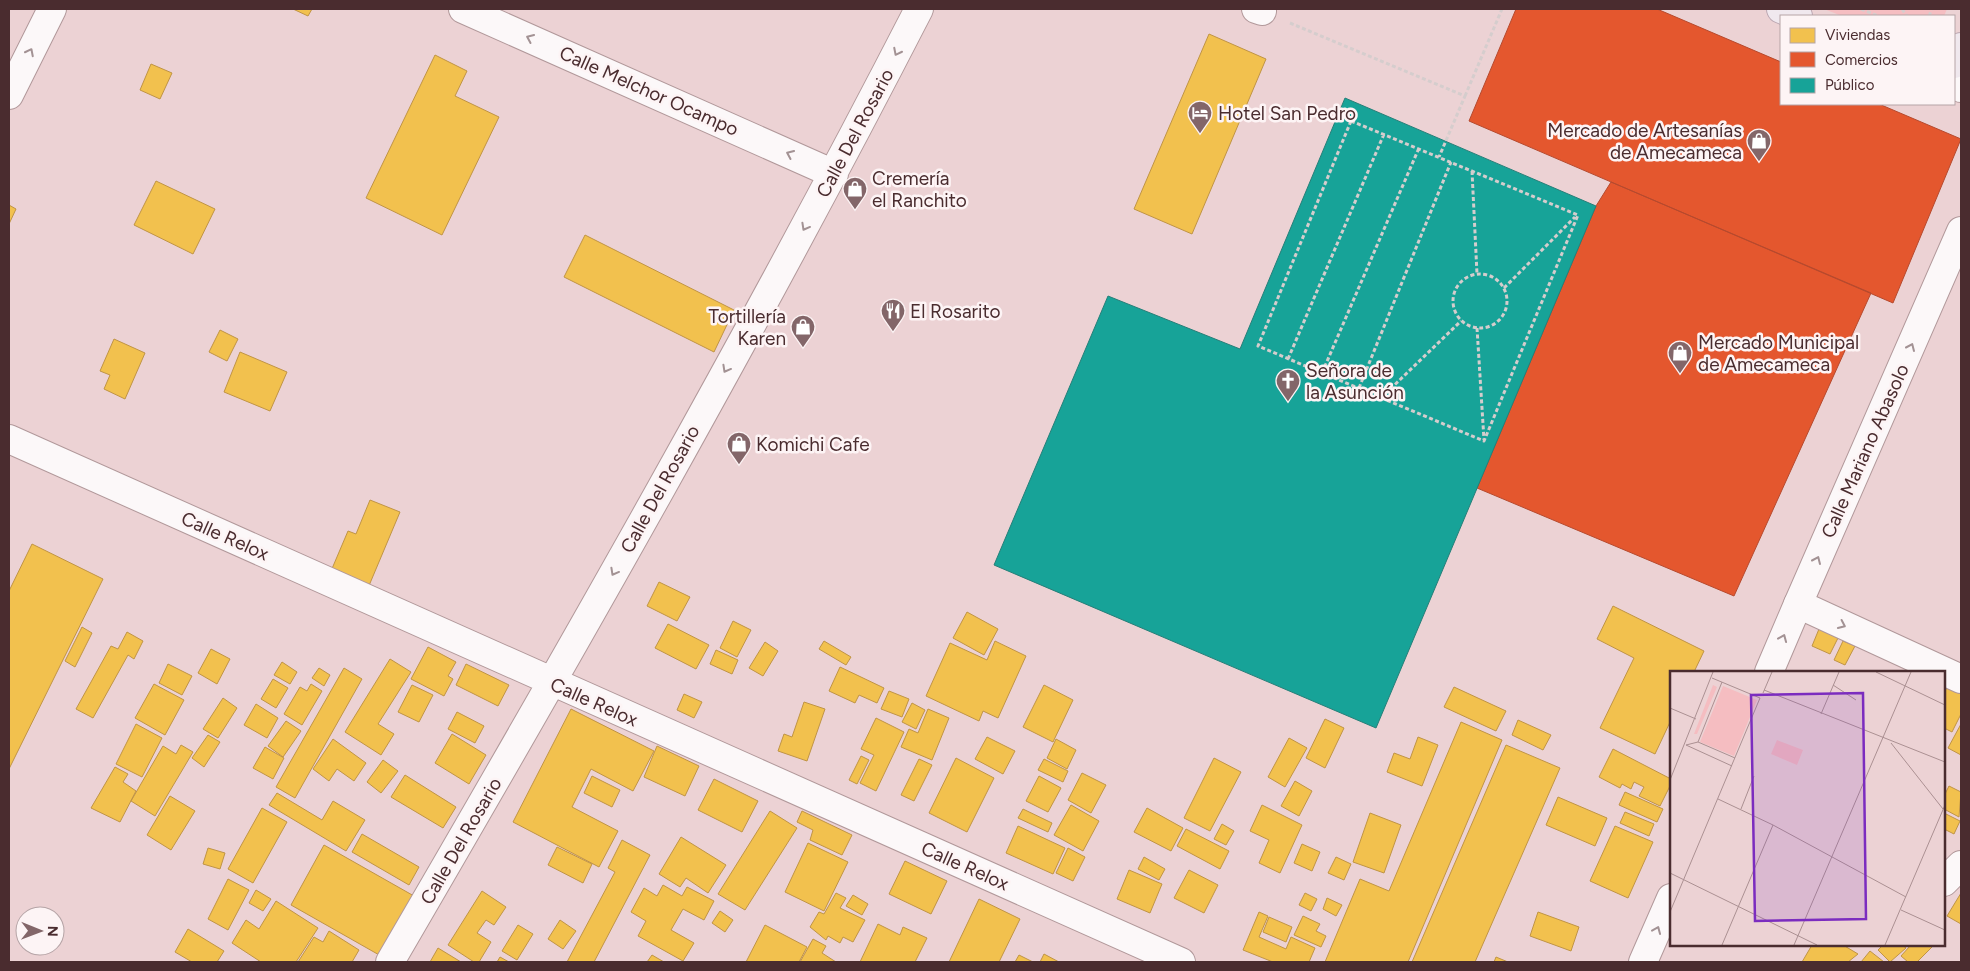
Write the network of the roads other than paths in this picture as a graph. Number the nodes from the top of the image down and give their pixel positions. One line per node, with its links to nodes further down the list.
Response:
1 (52, 9): 8 (street, one-way to 1)
2 (463, 9): 9 (street, Calle Melchor Ocampo, one-way to 2)
3 (919, 9): 9 (street, Calle Del Rosario, one-way to 9)
4 (1781, 9): 5 (main road)
5 (1796, 15)
6 (1961, 47): 7 (main road)
7 (1955, 62)
8 (9, 95)
9 (834, 174): 17 (street, Calle Del Rosario, one-way to 17)
10 (1961, 231): 12 (street, Calle Mariano Abasolo, one-way to 10)
11 (9, 439): 17 (street, Calle Relox)
12 (1798, 604): 13 (street, Calle Mariano Abasolo, one-way to 12); 14 (street, one-way to 14)
13 (1769, 671)
14 (1944, 671)
15 (1945, 672): 16 (street, one-way to 16)
16 (1961, 679)
17 (552, 683): 21 (street, Calle Del Rosario); 22 (street, Calle Relox)
18 (1961, 865): 19 (street)
19 (1945, 881)
20 (1670, 900): 23 (street, one-way to 20)
21 (390, 962)
22 (1181, 962)
23 (1644, 962)

